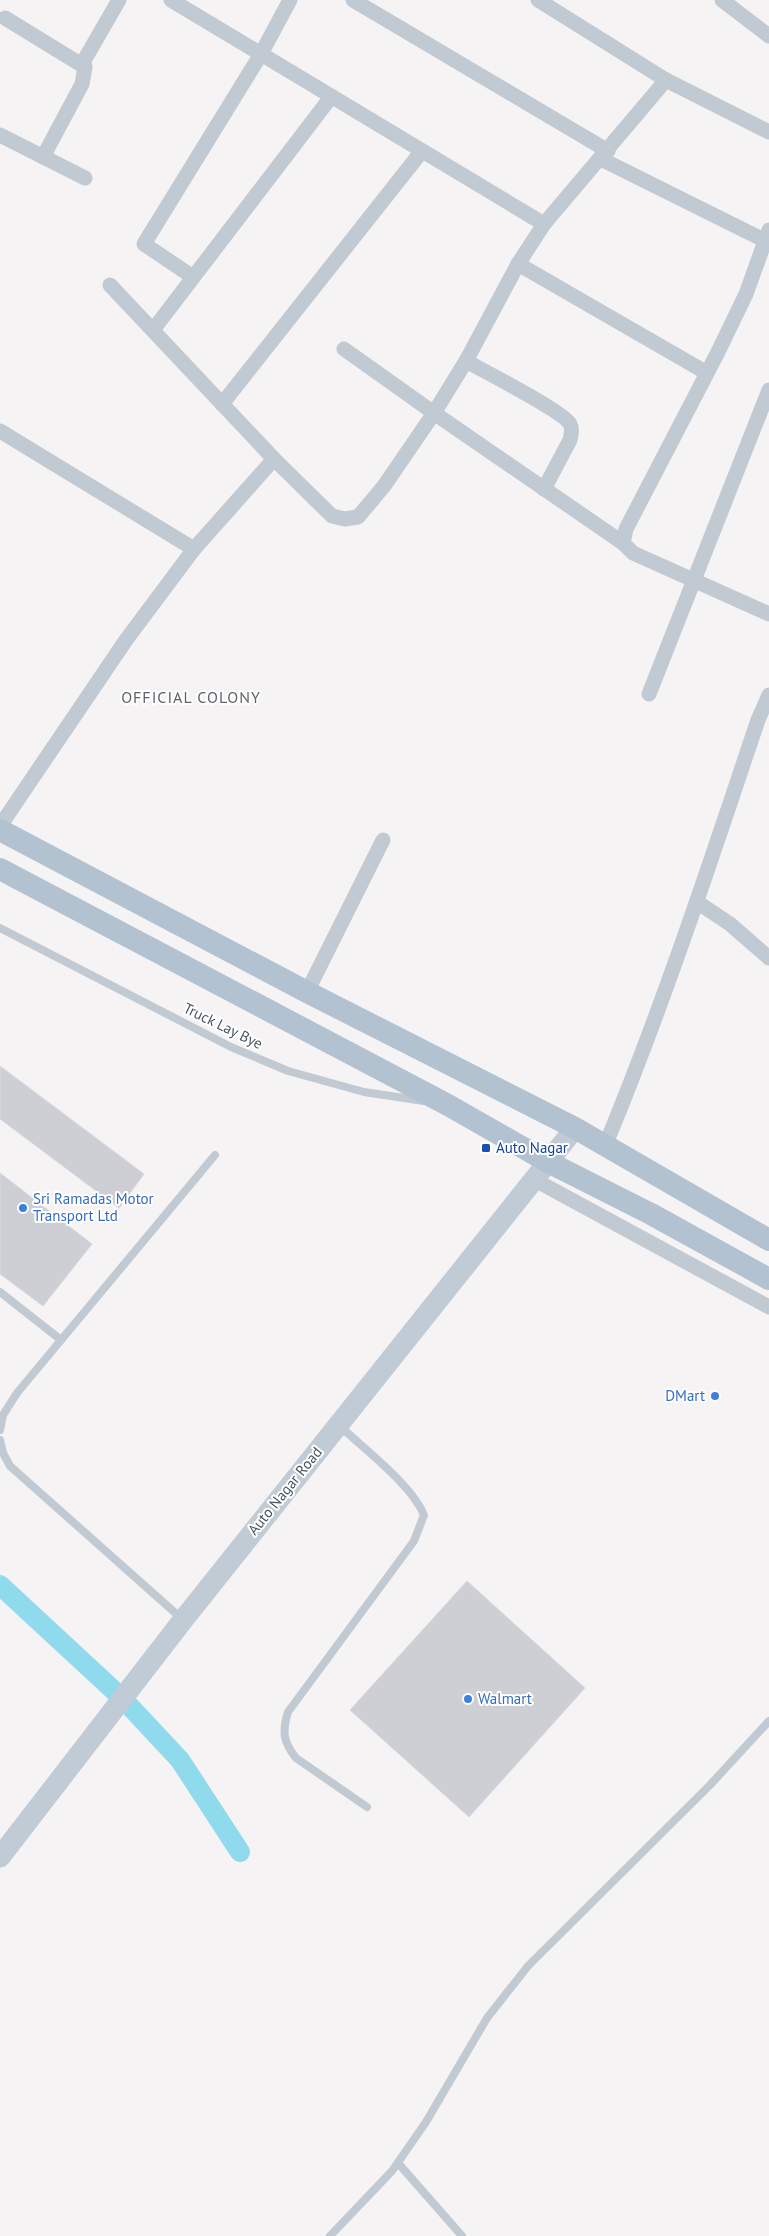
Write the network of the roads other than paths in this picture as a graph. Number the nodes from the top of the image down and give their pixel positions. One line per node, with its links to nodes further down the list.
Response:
1 (119, 0): 10 (street)
2 (171, 0): 9 (street)
3 (290, 0): 9 (street)
4 (353, 0): 16 (street)
5 (538, 0): 11 (street)
6 (722, 0): 8 (street)
7 (4, 18): 10 (street)
8 (769, 36)
9 (261, 54): 12 (street); 22 (street)
10 (82, 64): 17 (street)
11 (666, 80): 13 (street); 16 (street)
12 (331, 97): 15 (street); 22 (street)
13 (769, 132)
14 (0, 135): 17 (street)
15 (422, 151): 19 (street); 29 (street)
16 (605, 155): 19 (street); 20 (street)
17 (43, 157): 18 (street)
18 (85, 178)
19 (544, 224): 21 (street)
20 (767, 235): 27 (street)
21 (518, 264): 26 (street); 27 (street)
22 (193, 277): 24 (street)
23 (110, 285): 24 (street)
24 (153, 330): 29 (street)
25 (344, 349): 30 (street)
26 (466, 361): 30 (street); 33 (street)
27 (707, 373): 34 (street)
28 (769, 390): 36 (street)
29 (222, 404): 32 (street)
30 (434, 414): 32 (street); 33 (street)
31 (0, 431): 35 (street)
32 (274, 459): 35 (street)
33 (544, 489): 34 (street)
34 (624, 543): 36 (street)
35 (194, 550): 41 (street)
36 (692, 580): 37 (street); 38 (street)
37 (769, 614)
38 (649, 694)
39 (769, 696): 40 (street)
40 (763, 724): 45 (street)
41 (0, 826)
42 (0, 830): 48 (main road)
43 (383, 840): 48 (street)
44 (0, 869): 49 (main road)
45 (697, 902): 47 (street); 51 (street)
46 (0, 928): 49 (lane, Truck Lay Bye)
47 (769, 958)
48 (307, 992): 50 (main road)
49 (448, 1105): 53 (main road)
50 (575, 1128): 51 (main road); 53 (street, Auto Nagar Road)
51 (605, 1146): 55 (main road)
52 (215, 1155): 59 (lane)
53 (548, 1162): 54 (street, Auto Nagar Road); 56 (main road)
54 (535, 1180): 58 (street); 60 (street, Auto Nagar Road)
55 (769, 1240)
56 (769, 1279)
57 (0, 1292): 59 (lane)
58 (769, 1307)
59 (61, 1340): 61 (lane)
60 (338, 1425): 63 (street, Auto Nagar Road); 65 (lane)
61 (0, 1430)
62 (0, 1440): 63 (lane)
63 (183, 1620): 66 (street, Auto Nagar Road)
64 (769, 1721): 67 (lane)
65 (367, 1807)
66 (0, 1857)
67 (398, 2163): 68 (lane); 69 (lane)
68 (330, 2236)
69 (462, 2236)

